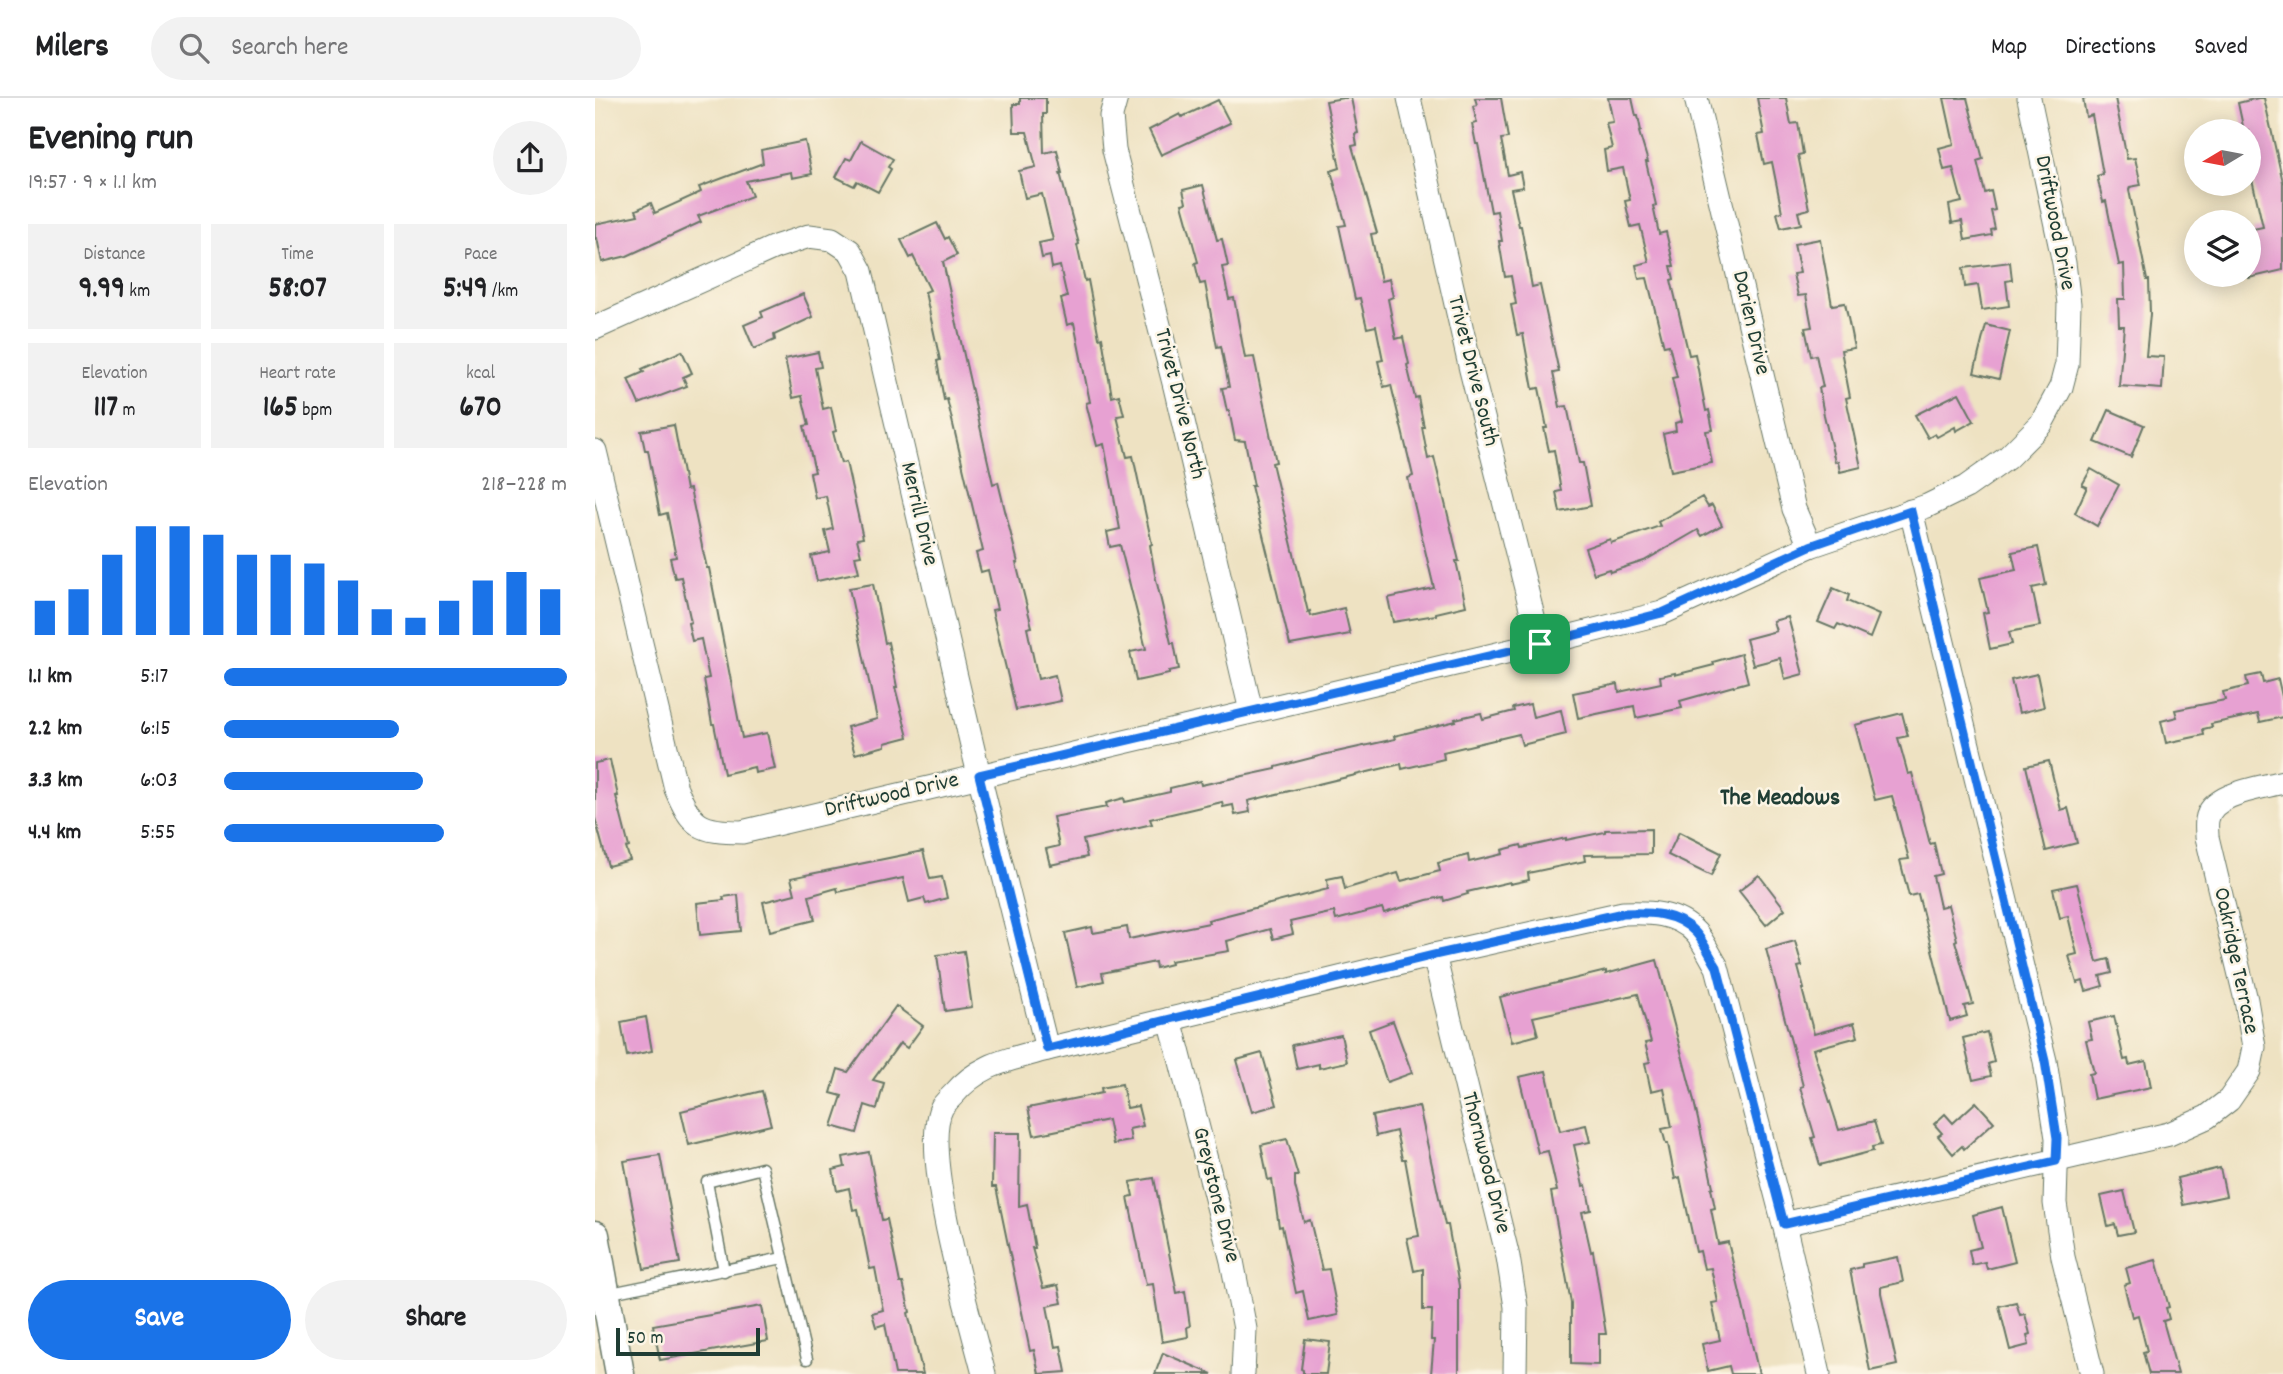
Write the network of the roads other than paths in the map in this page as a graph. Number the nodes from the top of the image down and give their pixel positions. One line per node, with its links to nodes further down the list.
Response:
1 (1116, 98): 10 (street, Trivet Drive North)
2 (1409, 98): 9 (street, Trivet Drive South)
3 (1696, 98): 8 (street, Darien Drive)
4 (2028, 98): 7 (street, Driftwood Drive)
5 (595, 328): 11 (street, Merrill Drive)
6 (595, 451): 11 (street, Driftwood Drive)
7 (1911, 511): 8 (street, Driftwood Drive); 16 (street)
8 (1810, 546): 9 (street, Driftwood Drive)
9 (1540, 644): 10 (street, Driftwood Drive)
10 (1251, 711): 11 (street, Driftwood Drive)
11 (979, 775): 15 (street, Merrill Drive)
12 (2283, 782): 16 (street, Oakridge Terrace)
13 (1434, 955): 14 (street); 17 (street); 26 (street, Thornwood Drive)
14 (1171, 1019): 15 (street); 25 (street, Greystone Drive)
15 (1047, 1049): 24 (street)
16 (2056, 1161): 17 (street, Oakridge Terrace); 28 (street)
17 (1784, 1224): 27 (street)
18 (595, 1235): 21 (street)
19 (783, 1258): 20 (lane); 20 (lane); 22 (lane)
20 (723, 1271): 21 (lane)
21 (606, 1294): 23 (street)
22 (807, 1359)
23 (620, 1374)
24 (984, 1374)
25 (1243, 1374)
26 (1515, 1374)
27 (1819, 1374)
28 (2092, 1374)

